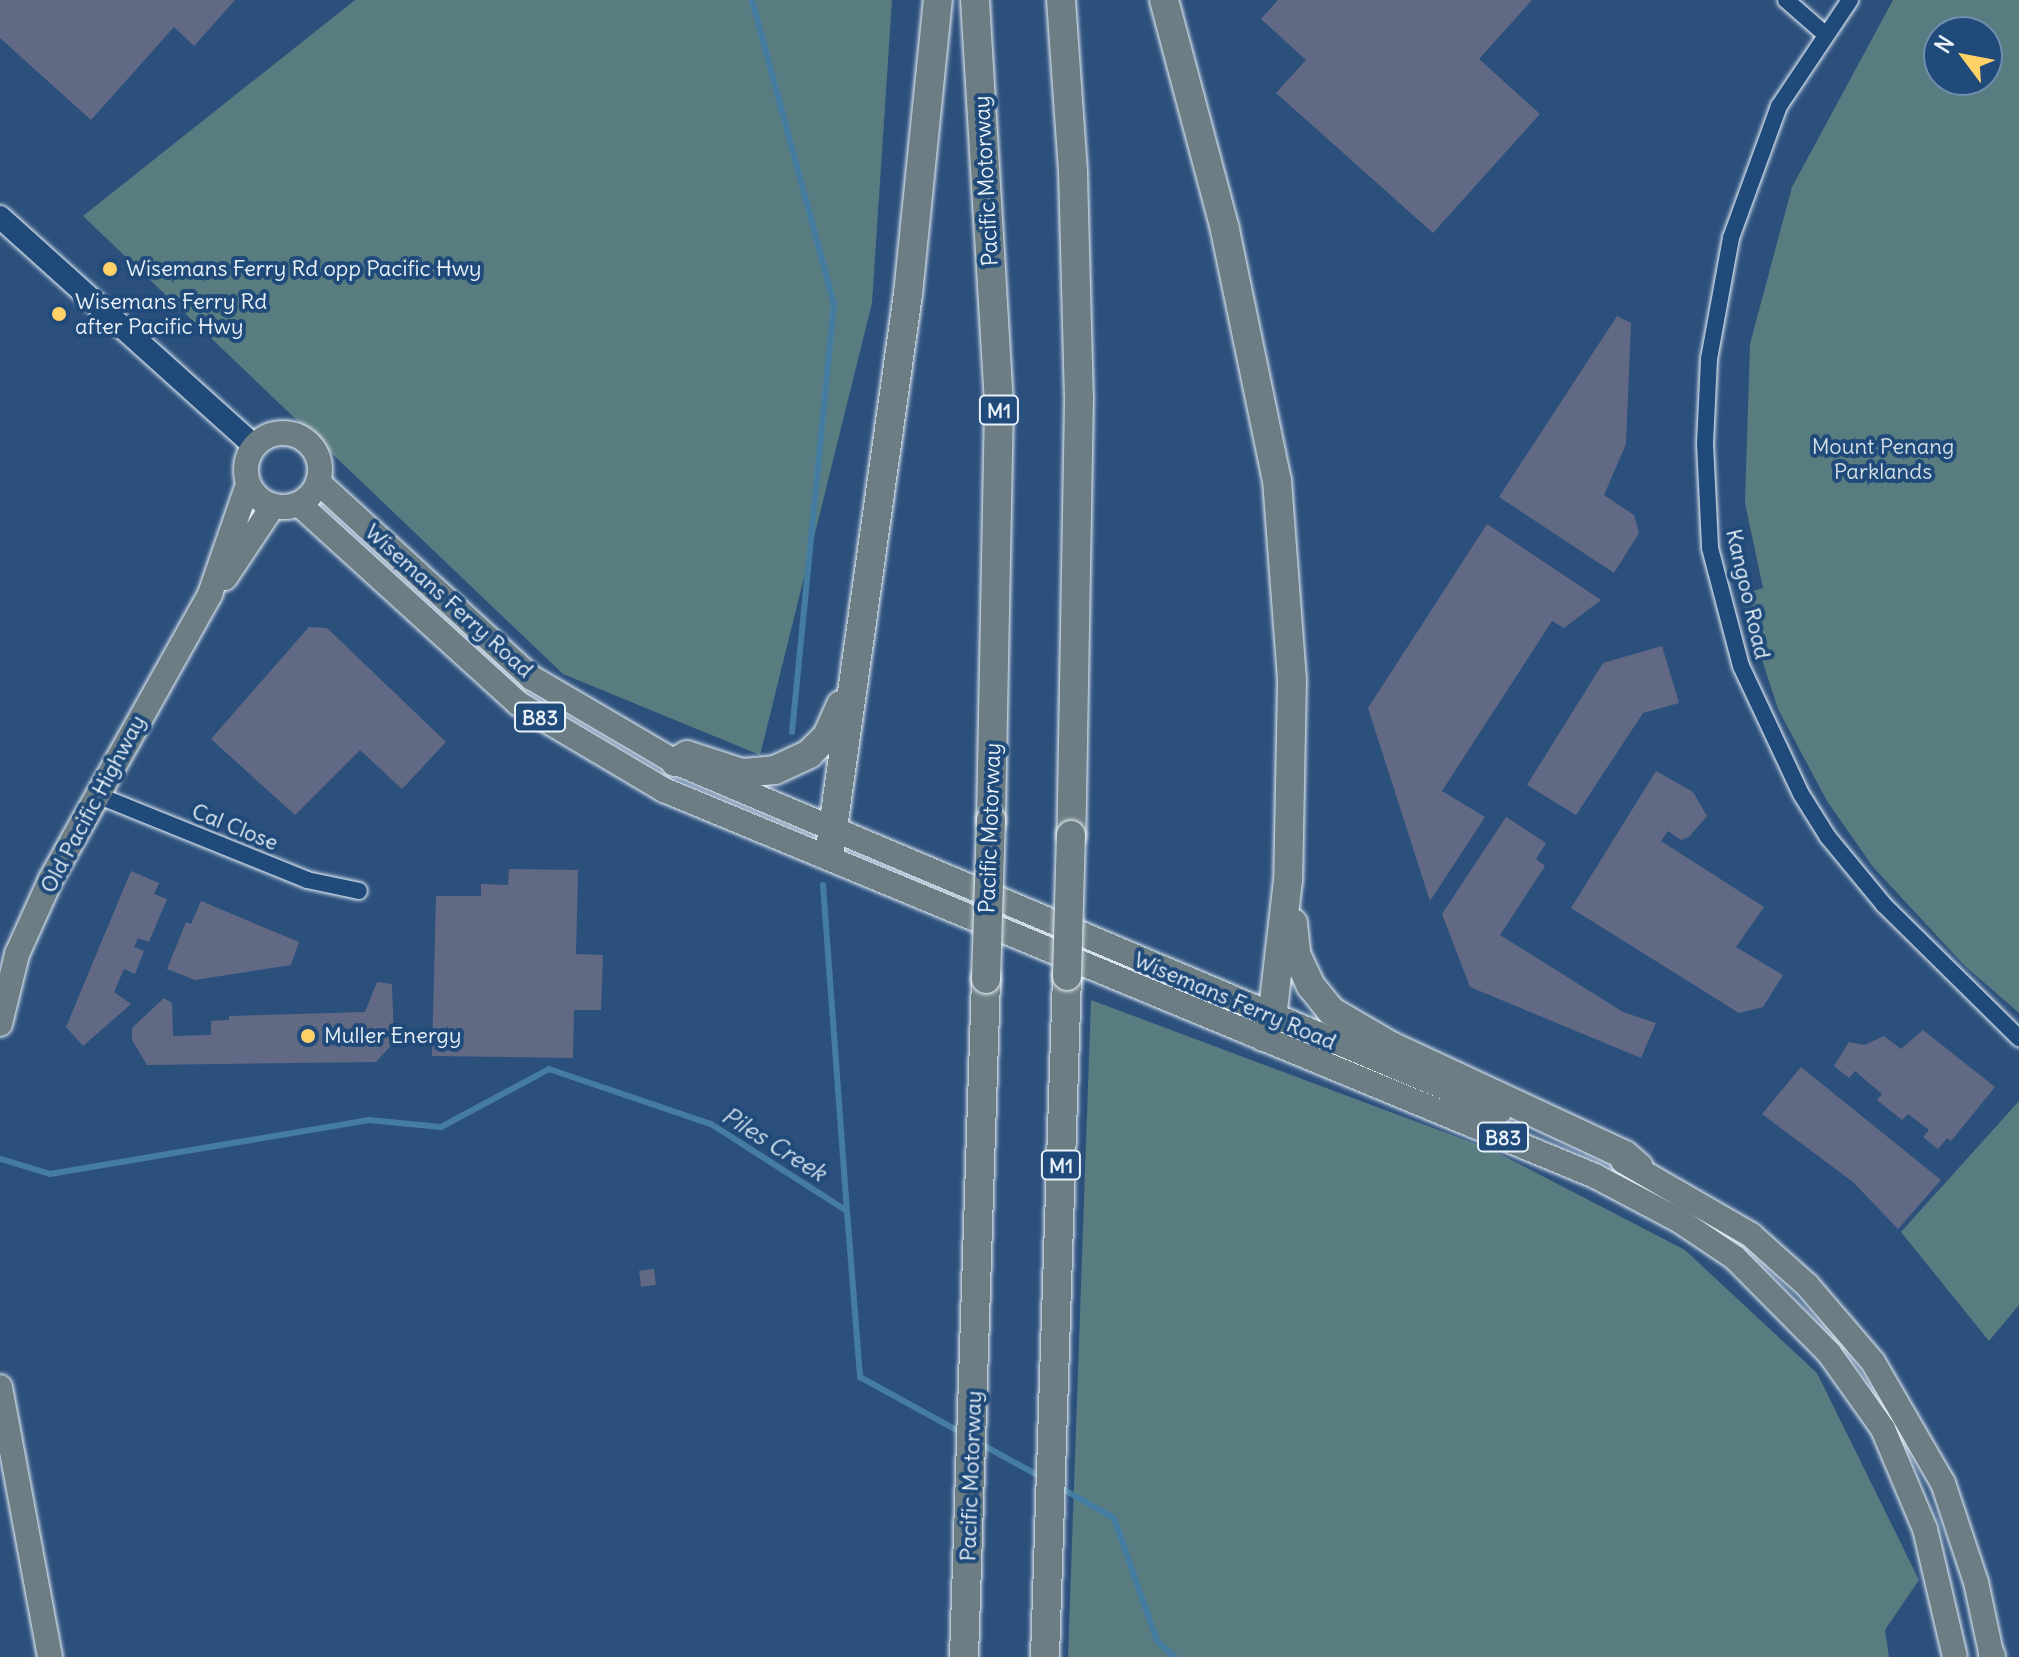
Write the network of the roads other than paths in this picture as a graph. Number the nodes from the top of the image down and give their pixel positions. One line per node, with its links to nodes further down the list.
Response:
1 (938, 0): 15 (highway)
2 (975, 0): 28 (highway, Pacific Motorway / M1, bridge)
3 (1061, 0): 29 (highway, M1, bridge)
4 (1164, 0): 20 (highway)
5 (1786, 0): 7 (street)
6 (1850, 0): 7 (street, Kangoo Road)
7 (1825, 34): 24 (street, Kangoo Road)
8 (0, 217): 9 (main road)
9 (254, 446): 10 (main road); 11 (main road)
10 (318, 482): 12 (main road); 16 (main road, Wisemans Ferry Road / B83)
11 (248, 484): 13 (main road); 14 (main road, Old Pacific Highway)
12 (299, 504): 13 (main road); 19 (main road, Wisemans Ferry Road / B83)
13 (273, 506): 14 (main road, Old Pacific Highway)
14 (210, 594): 17 (main road, Old Pacific Highway)
15 (859, 639): 16 (highway); 18 (highway)
16 (675, 762): 18 (main road, Wisemans Ferry Road / B83)
17 (97, 795): 21 (street, Cal Close); 22 (main road, Old Pacific Highway)
18 (835, 825): 19 (highway); 23 (main road, Wisemans Ferry Road / B83)
19 (829, 856): 23 (main road, Wisemans Ferry Road / B83)
20 (1288, 880): 23 (highway); 25 (highway)
21 (359, 891)
22 (0, 1024)
23 (1268, 1028): 25 (main road, Wisemans Ferry Road / B83); 30 (main road, Wisemans Ferry Road / B83)
24 (2019, 1038)
25 (1639, 1167): 31 (main road, Wisemans Ferry Road / B83)
26 (0, 1387): 27 (main road)
27 (50, 1657)
28 (964, 1657)
29 (1045, 1657)
30 (1955, 1657)
31 (1992, 1657)

